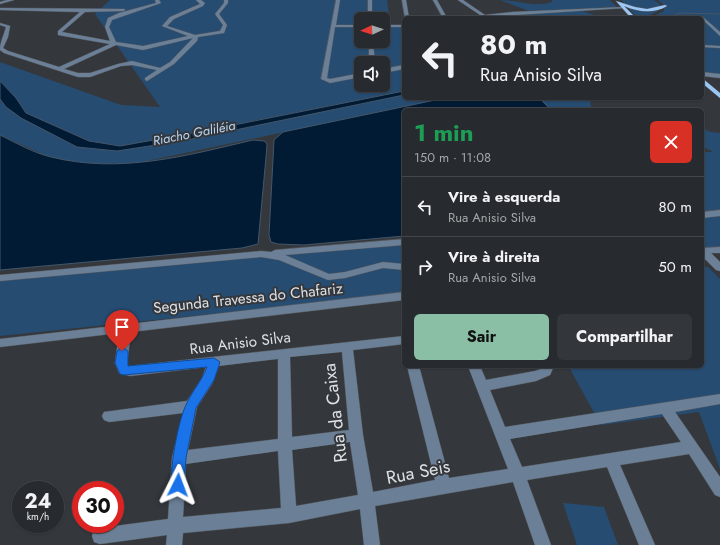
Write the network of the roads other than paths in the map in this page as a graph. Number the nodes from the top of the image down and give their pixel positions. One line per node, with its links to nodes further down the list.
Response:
1 (12, 0): 11 (street)
2 (157, 0): 15 (street)
3 (198, 0): 33 (street)
4 (226, 0): 33 (street)
5 (338, 0): 27 (street)
6 (370, 0): 17 (street)
7 (404, 0): 19 (street)
8 (435, 0): 20 (street)
9 (460, 0): 21 (street)
10 (616, 1): 13 (main road); 23 (main road)
11 (0, 3)
12 (88, 8): 14 (street); 16 (street); 34 (street)
13 (623, 8): 21 (street); 22 (main road)
14 (0, 9)
15 (141, 9): 16 (street); 18 (street)
16 (113, 11): 18 (street)
17 (370, 12)
18 (121, 14): 34 (street)
19 (407, 16)
20 (444, 16)
21 (484, 16)
22 (632, 16)
23 (653, 16)
24 (704, 19): 32 (street)
25 (714, 21): 31 (street)
26 (0, 24): 37 (street)
27 (333, 26): 28 (street); 43 (street)
28 (354, 26)
29 (390, 26): 30 (street)
30 (402, 26)
31 (720, 27)
32 (720, 35)
33 (196, 37): 34 (street); 40 (street)
34 (114, 44): 39 (street)
35 (704, 46): 36 (street)
36 (720, 47)
37 (0, 48): 39 (street)
38 (402, 67): 41 (street)
39 (59, 69): 40 (street)
40 (162, 70): 45 (street)
41 (390, 70)
42 (704, 74): 44 (street)
43 (354, 76)
44 (720, 76)
45 (147, 78)
46 (704, 82): 47 (main road)
47 (720, 96)
48 (720, 214): 49 (street)
49 (704, 215)
50 (402, 242): 54 (street)
51 (720, 250): 52 (street)
52 (704, 251)
53 (704, 252): 56 (street)
54 (261, 254): 55 (street); 57 (street)
55 (402, 267)
56 (720, 268)
57 (0, 278)
58 (402, 296): 59 (street, Segunda Travessa do Chafariz)
59 (126, 327): 61 (street, Segunda Travessa do Chafariz); 64 (street, Rua Anisio Silva)
60 (402, 340): 62 (street, Rua Anisio Silva)
61 (0, 343)
62 (347, 347): 63 (street, Rua Anisio Silva); 74 (street, Rua da Caixa)
63 (284, 353): 64 (street, Rua Anisio Silva); 75 (street)
64 (214, 362): 70 (street)
65 (413, 368): 80 (street)
66 (475, 368): 68 (street)
67 (547, 368): 68 (street)
68 (482, 386): 73 (street)
69 (720, 399): 73 (street)
70 (191, 406): 72 (street); 77 (street)
71 (668, 413): 76 (street)
72 (109, 416)
73 (501, 434): 79 (street)
74 (356, 435): 75 (street); 82 (street, Rua da Caixa)
75 (285, 445): 77 (street); 83 (street)
76 (692, 447): 78 (street, Rua Seis); 81 (street)
77 (179, 458): 84 (street)
78 (611, 460): 79 (street, Rua Seis); 89 (street)
79 (518, 475): 80 (street, Rua Seis); 88 (street)
80 (444, 486): 82 (street, Rua Seis)
81 (720, 490)
82 (367, 501): 83 (street, Rua Seis); 87 (street, Rua da Caixa)
83 (289, 515): 84 (street, Rua Seis)
84 (175, 526): 85 (street, Rua Seis); 86 (street)
85 (100, 536)
86 (174, 545)
87 (372, 545)
88 (543, 545)
89 (647, 545)

